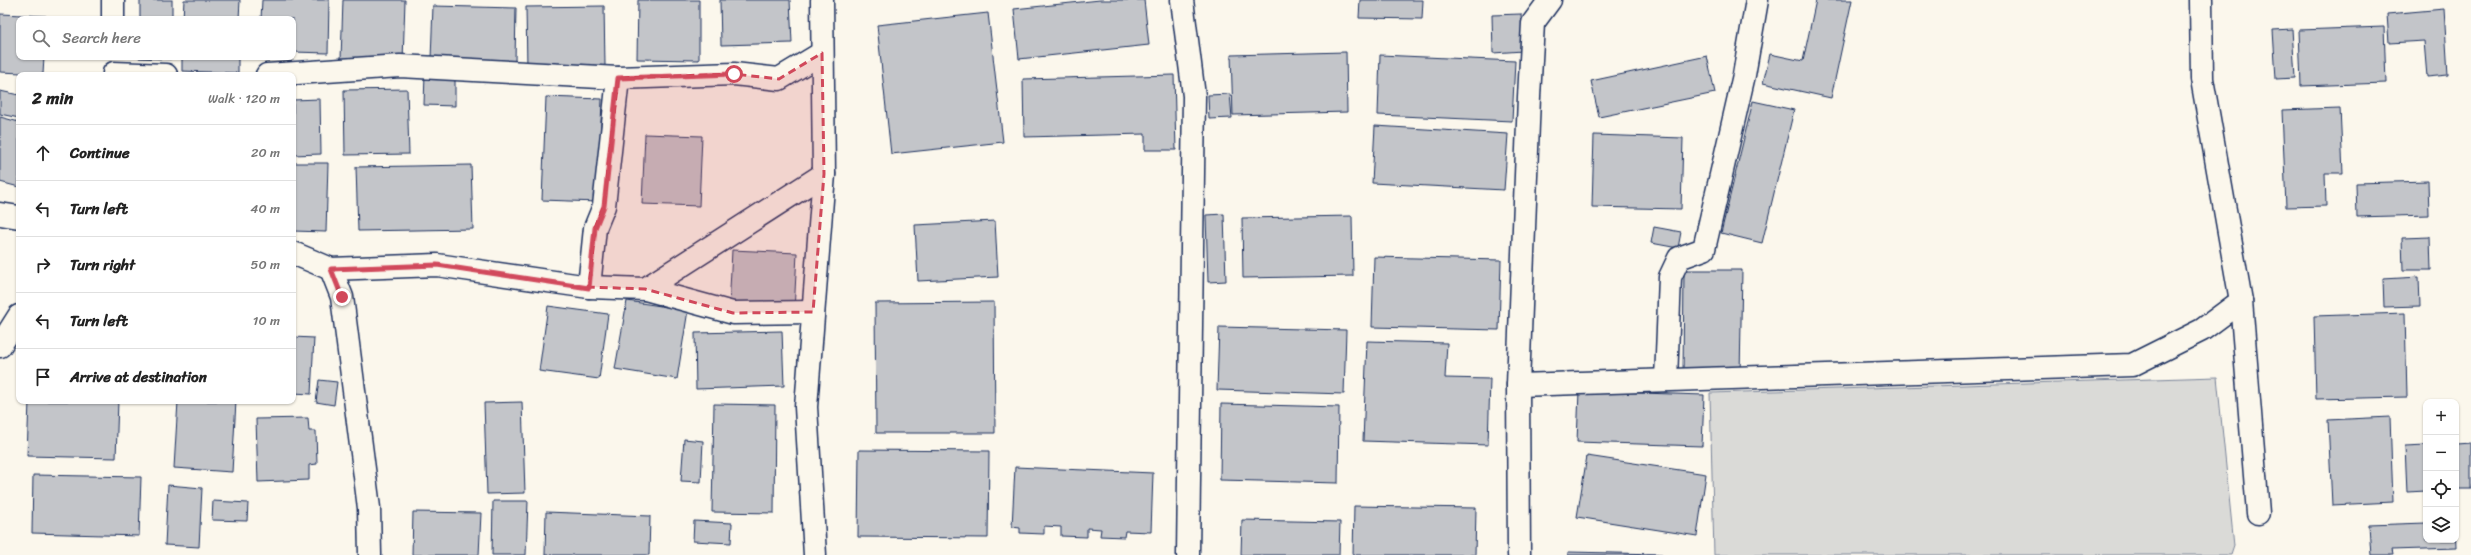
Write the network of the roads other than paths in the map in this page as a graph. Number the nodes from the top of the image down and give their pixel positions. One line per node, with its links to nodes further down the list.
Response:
1 (113, 0): 7 (street)
2 (822, 0): 8 (street)
3 (1182, 0): 29 (street)
4 (1550, 0): 25 (street)
5 (1757, 0): 24 (street)
6 (2201, 0): 20 (street)
7 (113, 16)
8 (822, 52): 12 (street); 13 (street)
9 (113, 68): 10 (street)
10 (143, 72)
11 (296, 73): 12 (street)
12 (618, 78): 18 (street)
13 (824, 174): 19 (street); 21 (street)
14 (0, 214): 15 (street)
15 (16, 217)
16 (296, 254): 17 (street)
17 (331, 269): 18 (street); 27 (street)
18 (589, 288): 19 (street)
19 (645, 289): 21 (street)
20 (2240, 301): 24 (street); 26 (street)
21 (813, 312): 28 (street)
22 (16, 321): 23 (street)
23 (0, 346)
24 (1666, 380): 25 (street)
25 (1518, 385): 30 (street)
26 (2258, 513)
27 (370, 555)
28 (815, 555)
29 (1188, 555)
30 (1519, 555)

